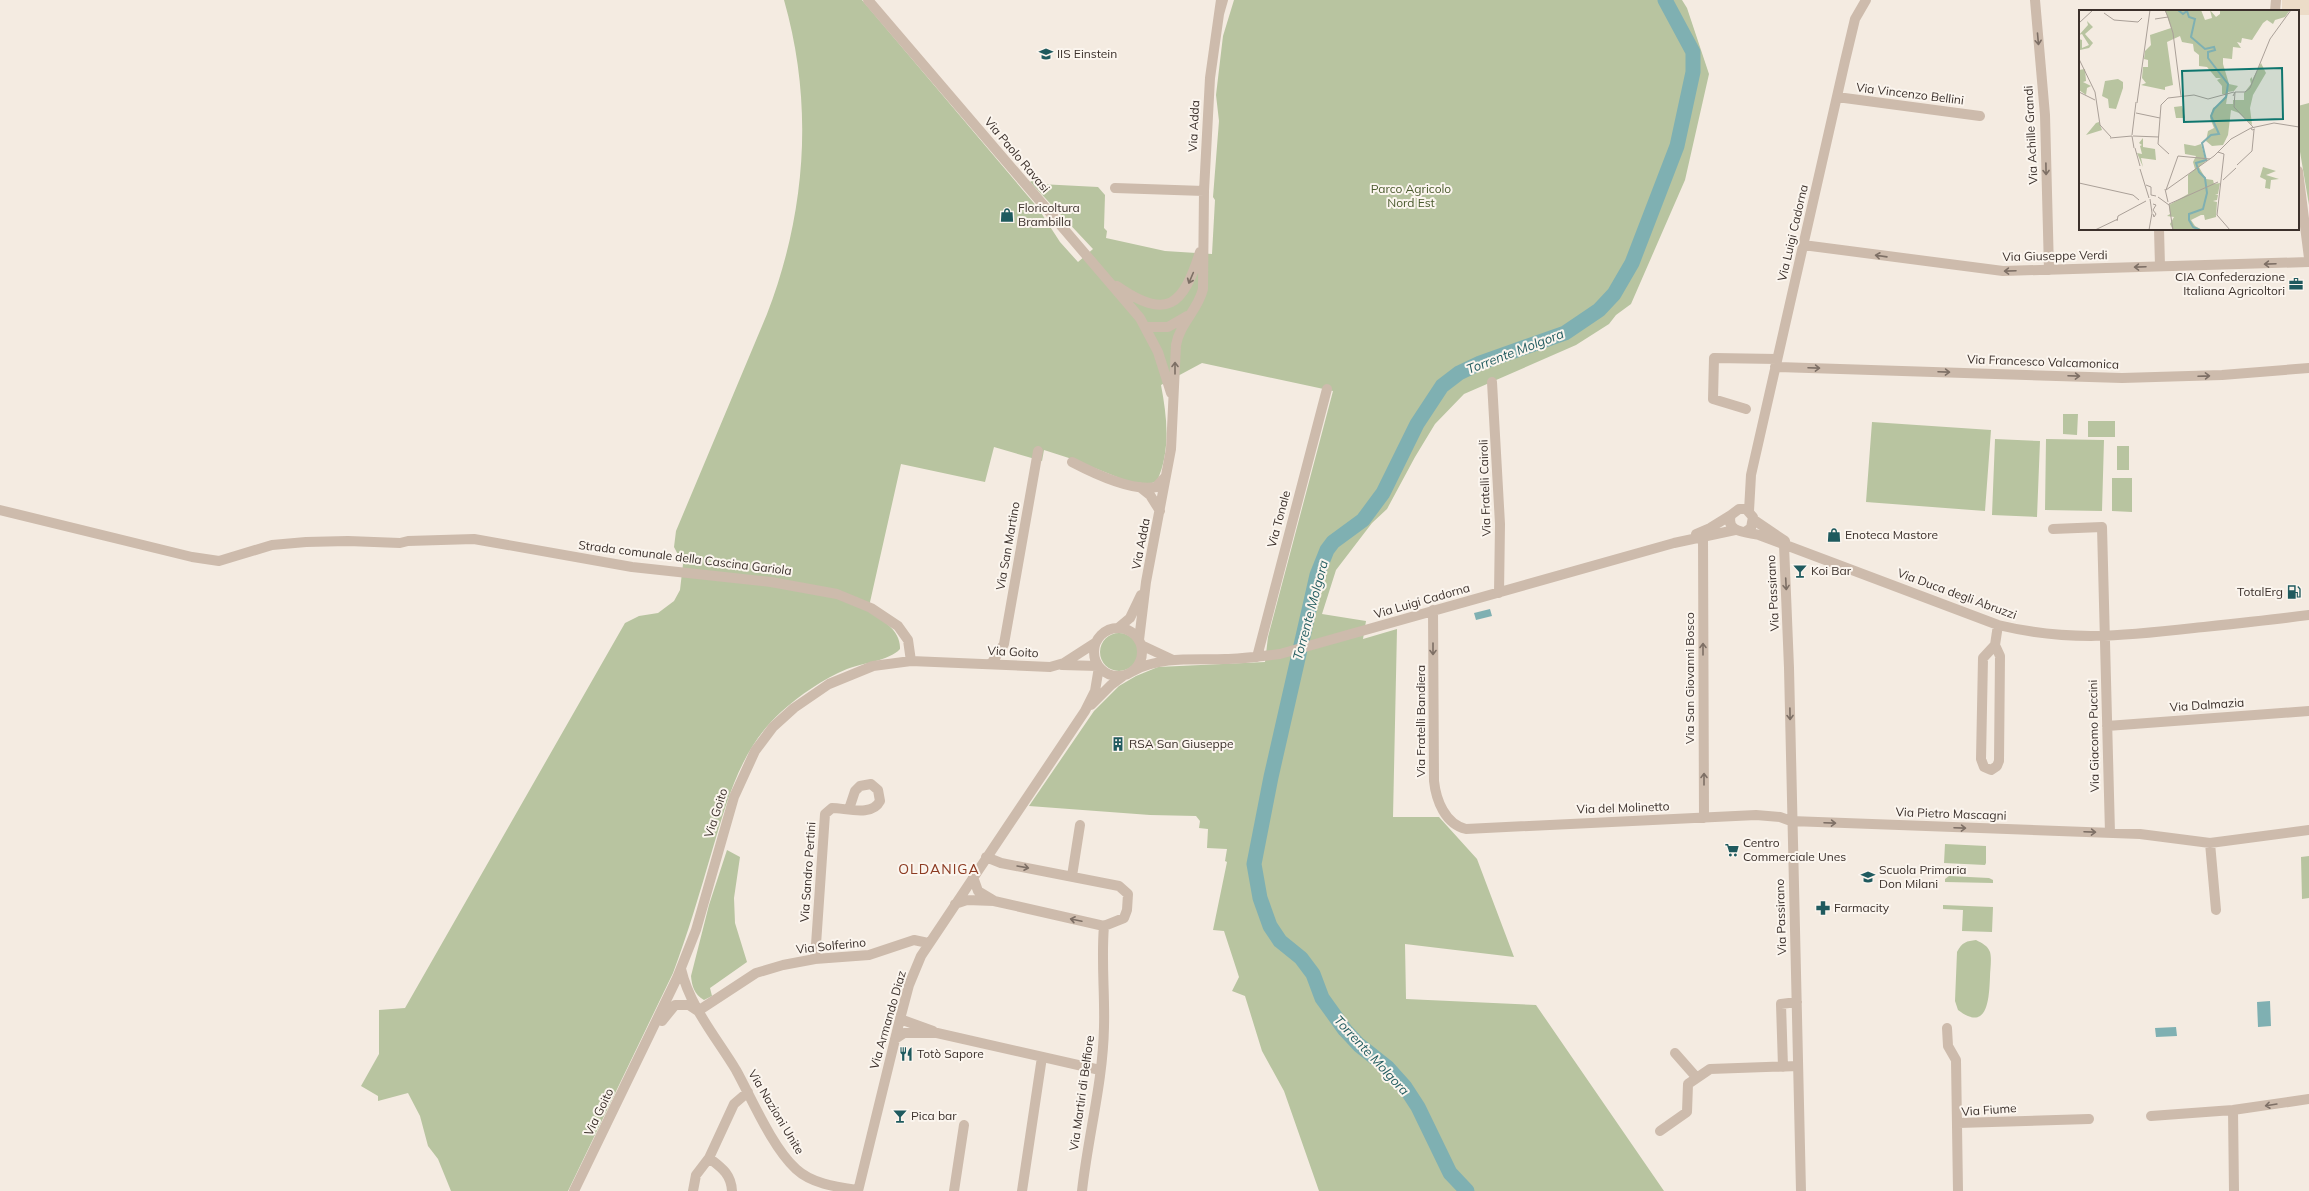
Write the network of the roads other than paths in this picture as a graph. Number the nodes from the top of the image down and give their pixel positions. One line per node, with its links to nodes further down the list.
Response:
1 (868, 0): 19 (street, Via Paolo Ravasi)
2 (1222, 0): 11 (street, Via Adda)
3 (1866, 0): 7 (street, Via Luigi Cadorna)
4 (2035, 0): 18 (street, Via Achille Grandi, one-way to 18)
5 (2276, 0): 6 (street)
6 (2275, 10)
7 (1837, 97): 8 (street, Via Vincenzo Bellini); 14 (street, Via Luigi Cadorna)
8 (1980, 116)
9 (2299, 179): 15 (street)
10 (1115, 188): 11 (street)
11 (1204, 191): 13 (street, Via Adda)
12 (2159, 230): 17 (street)
13 (1203, 240): 19 (street, Via Adda, one-way to 19); 20 (street, Via Adda)
14 (1804, 244): 18 (street, Via Giuseppe Verdi, one-way to 14); 22 (street, Via Luigi Cadorna)
15 (2309, 258)
16 (2309, 262): 17 (street, Via Giuseppe Verdi, one-way to 17)
17 (2160, 266): 18 (street, Via Giuseppe Verdi, one-way to 18)
18 (2049, 270)
19 (1100, 273): 21 (street, Via Paolo Ravasi)
20 (1190, 314): 21 (street); 26 (street, Via Adda, one-way to 20)
21 (1146, 327): 26 (street, Via Adda)
22 (1776, 363): 23 (street, Via Francesco Valcamonica, one-way to 23); 27 (street, Via Francesco Valcamonica); 31 (street, Via Luigi Cadorna)
23 (2309, 368)
24 (1492, 382): 44 (street, Via Fratelli Cairoli)
25 (1327, 389): 54 (street, Via Tonale)
26 (1173, 407): 30 (street, Via Adda)
27 (1746, 409)
28 (1038, 451): 52 (street, Via San Martino)
29 (1072, 462): 32 (street, Via Adda)
30 (1167, 475): 32 (street, Via Adda); 34 (street, Via Adda)
31 (1751, 475): 35 (street, Via Luigi Cadorna); 36 (street, Via Luigi Cadorna)
32 (1140, 487): 34 (street, Via Adda)
33 (0, 510): 56 (street, Strada comunale della Cascina Gariola)
34 (1160, 511): 43 (street, Via Adda)
35 (1749, 511): 36 (street); 37 (street)
36 (1734, 512): 39 (street); 41 (street, Via Luigi Cadorna)
37 (1754, 520): 39 (street); 42 (street, Via Duca degli Abruzzi)
38 (2053, 529): 49 (street, Via Giacomo Puccini)
39 (1740, 531): 40 (street, Via Luigi Cadorna); 42 (street, Via Duca degli Abruzzi)
40 (1703, 537): 41 (street, Via Luigi Cadorna); 67 (street, Via San Giovanni Bosco, one-way to 40)
41 (1674, 543): 44 (street, Via Luigi Cadorna)
42 (1788, 546): 47 (street, Via Duca degli Abruzzi); 68 (street, Via Passirano, one-way to 68)
43 (1146, 582): 48 (street, Via Adda); 50 (street, Via Adda)
44 (1499, 593): 45 (street, Via Luigi Cadorna)
45 (1434, 610): 54 (street, Via Luigi Cadorna); 70 (street, Via Fratelli Bandiera, one-way to 70)
46 (2309, 615): 49 (street, Via Duca degli Abruzzi)
47 (1998, 625): 49 (street, Via Duca degli Abruzzi); 53 (street)
48 (1118, 628): 50 (street); 51 (street)
49 (2105, 638): 65 (street, Via Giacomo Puccini)
50 (1140, 642): 55 (street, Via Luigi Cadorna); 61 (street)
51 (1095, 643): 58 (street, Via Goito); 60 (street)
52 (1004, 644): 57 (street, Via San Martino); 59 (street)
53 (1995, 645): 53 (street)
54 (1257, 656): 55 (street, Via Luigi Cadorna)
55 (1173, 660): 61 (street, Via Luigi Cadorna)
56 (911, 662): 57 (street, Via Goito); 83 (street, Via Goito)
57 (991, 664): 59 (street, Via Goito)
58 (1058, 665): 59 (street, Via Goito); 60 (street, Via Goito)
59 (1014, 666)
60 (1099, 667): 62 (street); 63 (street, Via Armando Diaz)
61 (1133, 671): 62 (street)
62 (1123, 676): 63 (street, Via Armando Diaz)
63 (1085, 711): 74 (street, Via Armando Diaz)
64 (2309, 711): 65 (street, Via Dalmazia)
65 (2107, 726): 72 (street, Via Giacomo Puccini)
66 (849, 809): 82 (street, Via Sandro Pertini)
67 (1704, 818): 68 (street, Via del Molinetto); 70 (street, Via del Molinetto)
68 (1791, 821): 72 (street, Via Pietro Mascagni, one-way to 72); 84 (street, Via Passirano)
69 (1080, 826): 75 (street)
70 (1455, 826)
71 (2309, 830): 73 (street, Via Pietro Mascagni)
72 (2110, 833): 73 (street, Via Pietro Mascagni)
73 (2210, 843): 79 (street)
74 (986, 857): 75 (street, one-way to 75); 76 (street, Via Armando Diaz)
75 (1072, 876): 80 (street)
76 (972, 877): 77 (street); 78 (street, Via Armando Diaz)
77 (994, 901): 78 (street); 80 (street, one-way to 77)
78 (955, 904): 81 (street, Via Armando Diaz)
79 (2216, 910)
80 (1104, 926): 95 (street, Via Martiri di Belfiore)
81 (928, 943): 82 (street, Via Solferino); 86 (street, Via Armando Diaz)
82 (815, 959): 85 (street, Via Solferino)
83 (681, 969): 85 (street, Via Nazioni Unite); 88 (street, Via Goito)
84 (1797, 1002): 93 (street, Via Passirano); 94 (street)
85 (698, 1011): 88 (street); 97 (street, Via Nazioni Unite)
86 (900, 1019): 89 (street); 90 (street, Via Armando Diaz)
87 (1947, 1028): 102 (street)
88 (653, 1031): 106 (street, Via Goito)
89 (937, 1033): 90 (street); 92 (street)
90 (896, 1039): 109 (street, Via Armando Diaz)
91 (1675, 1053): 96 (street)
92 (1042, 1056): 95 (street); 111 (street)
93 (1798, 1066): 94 (street); 113 (street, Via Passirano)
94 (1783, 1067): 96 (street)
95 (1100, 1070): 112 (street, Via Martiri di Belfiore)
96 (1697, 1078): 104 (street)
97 (748, 1092): 105 (street); 109 (street, Via Nazioni Unite)
98 (2309, 1099): 99 (street, one-way to 99)
99 (2233, 1110): 100 (street); 115 (street)
100 (2152, 1116)
101 (2089, 1118): 102 (street, Via Fiume)
102 (1958, 1123): 114 (street, Via Fiume)
103 (964, 1125): 110 (street)
104 (1660, 1131)
105 (709, 1158): 107 (street); 108 (street)
106 (574, 1191)
107 (693, 1191)
108 (732, 1191)
109 (858, 1191)
110 (954, 1191)
111 (1022, 1191)
112 (1082, 1191)
113 (1801, 1191)
114 (1958, 1191)
115 (2234, 1191)

